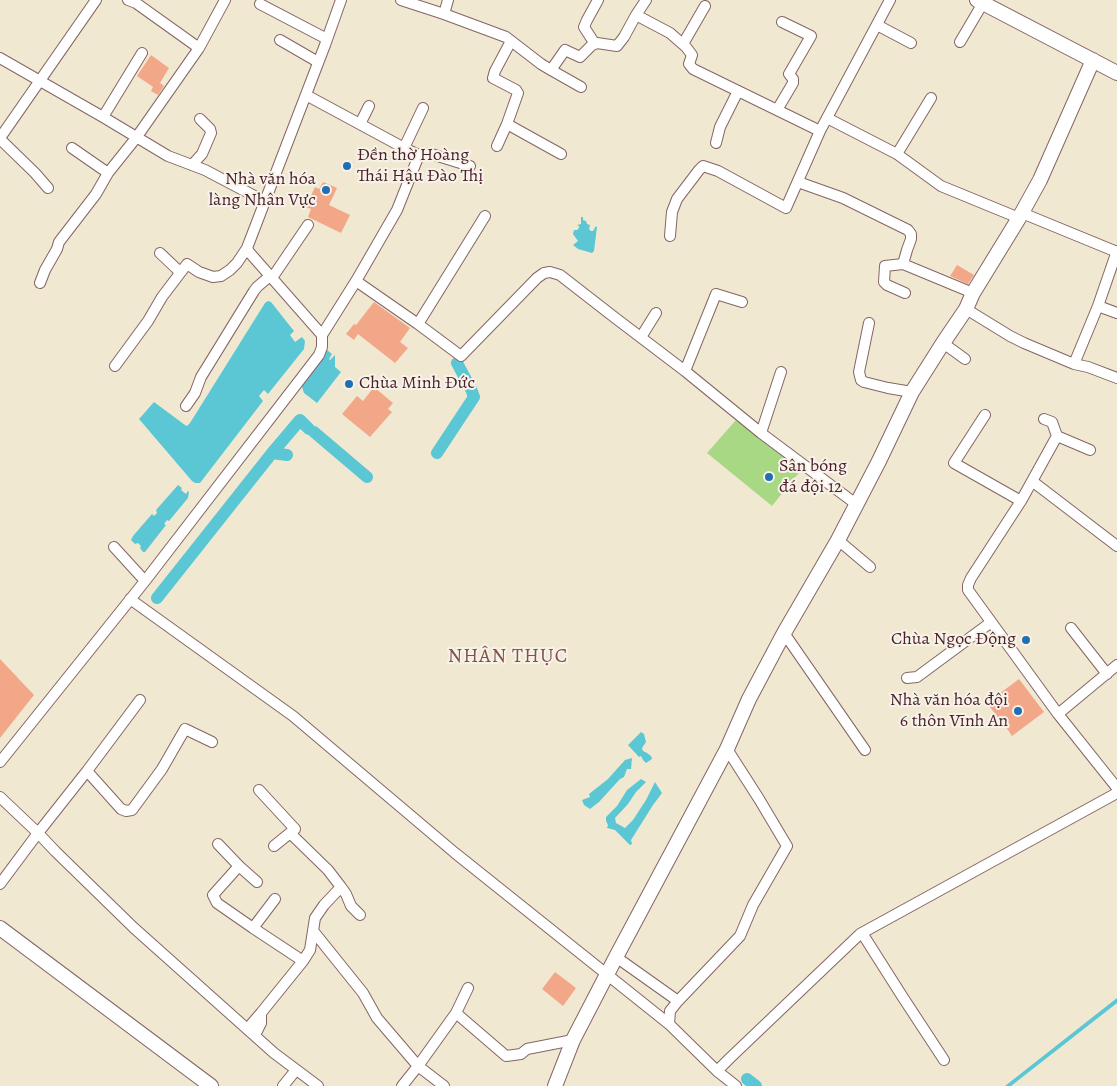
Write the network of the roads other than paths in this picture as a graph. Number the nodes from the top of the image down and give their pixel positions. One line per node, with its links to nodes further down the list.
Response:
1 (96, 0): 31 (street)
2 (128, 0): 24 (street)
3 (225, 0): 24 (street)
4 (341, 0): 17 (street)
5 (401, 0): 13 (street)
6 (448, 0): 13 (street)
7 (598, 0): 22 (street)
8 (646, 0): 14 (street)
9 (890, 0): 16 (street)
10 (980, 1): 20 (street); 27 (street)
11 (260, 4): 17 (street)
12 (705, 6): 23 (street)
13 (444, 14): 19 (street)
14 (636, 15): 22 (street); 23 (street)
15 (782, 22): 38 (street)
16 (877, 25): 21 (street); 40 (street)
17 (327, 39): 28 (street)
18 (280, 40): 28 (street)
19 (511, 41): 29 (street); 43 (street)
20 (960, 42)
21 (911, 43)
22 (595, 44): 29 (street)
23 (683, 44): 33 (street)
24 (199, 48): 46 (street)
25 (142, 53): 39 (street)
26 (0, 58): 31 (street)
27 (1093, 60): 30 (street); 61 (street)
28 (318, 62): 34 (street)
29 (551, 70): 32 (street)
30 (1117, 73)
31 (40, 80): 39 (street); 45 (street)
32 (581, 87)
33 (738, 91): 38 (street); 47 (street)
34 (306, 95): 42 (street); 59 (street)
35 (931, 98): 53 (street)
36 (369, 106): 42 (street)
37 (423, 108): 50 (street)
38 (777, 110): 44 (street)
39 (102, 117): 46 (street)
40 (827, 118): 44 (street); 53 (street)
41 (200, 120): 54 (street)
42 (360, 124): 50 (street)
43 (507, 124): 48 (street); 52 (street)
44 (820, 131): 57 (street)
45 (0, 138): 58 (street)
46 (136, 138): 54 (street); 56 (street)
47 (716, 142)
48 (497, 146)
49 (72, 148): 56 (street)
50 (404, 148): 51 (street)
51 (419, 154): 55 (street); 70 (street)
52 (561, 154)
53 (896, 154): 61 (street)
54 (192, 166): 59 (street)
55 (470, 166)
56 (108, 173): 71 (street)
57 (798, 182): 63 (street); 67 (street)
58 (48, 188)
59 (264, 200): 64 (street)
60 (485, 216): 80 (street)
61 (1021, 216): 65 (street); 73 (street)
62 (308, 225): 69 (street)
63 (670, 236)
64 (247, 248): 68 (street); 69 (street)
65 (1117, 252): 75 (street)
66 (160, 253): 68 (street)
67 (903, 264): 72 (street); 73 (street)
68 (180, 272): 86 (street)
69 (271, 277): 81 (street); 93 (street)
70 (356, 281): 80 (street); 81 (street)
71 (40, 283)
72 (905, 293)
73 (973, 293): 76 (street)
74 (742, 302): 87 (street)
75 (1098, 306): 78 (street); 85 (street)
76 (966, 309): 83 (street); 85 (street)
77 (656, 313): 82 (street)
78 (1117, 313)
79 (869, 323): 92 (street)
80 (418, 324): 82 (street)
81 (322, 335): 106 (street)
82 (641, 337): 87 (street)
83 (942, 343): 84 (street); 92 (street)
84 (966, 360)
85 (1074, 364): 90 (street)
86 (115, 366)
87 (685, 371): 96 (street)
88 (781, 372): 96 (street)
89 (1096, 377): 91 (street)
90 (1117, 378)
91 (1117, 385)
92 (912, 392): 101 (street)
93 (186, 406)
94 (986, 416): 100 (street)
95 (1044, 419): 97 (street)
96 (761, 433): 101 (street)
97 (1057, 436): 98 (street); 99 (street)
98 (1090, 450)
99 (1032, 481): 100 (street); 103 (street)
100 (1021, 501): 108 (street)
101 (856, 504): 102 (street)
102 (838, 540): 105 (street); 110 (street)
103 (1117, 546)
104 (114, 547): 106 (street)
105 (870, 567)
106 (145, 581): 107 (street)
107 (130, 599): 118 (street); 140 (street)
108 (990, 623): 112 (street); 114 (street)
109 (1071, 628): 111 (street)
110 (784, 633): 116 (street); 117 (street)
111 (1113, 672): 114 (street)
112 (907, 678)
113 (140, 700): 119 (street)
114 (1058, 714): 120 (street)
115 (212, 742): 119 (street)
116 (727, 748): 138 (street); 142 (street)
117 (866, 750)
118 (0, 762)
119 (87, 771): 124 (street)
120 (1117, 788)
121 (259, 790): 125 (street)
122 (1117, 793): 137 (street)
123 (0, 798): 124 (street)
124 (38, 833): 130 (street); 145 (street)
125 (290, 833): 127 (street); 131 (street)
126 (218, 844): 128 (street)
127 (274, 846)
128 (239, 866): 129 (street); 135 (street)
129 (257, 882)
130 (0, 884)
131 (341, 888): 133 (street); 136 (street)
132 (274, 900): 135 (street)
133 (360, 915)
134 (0, 928): 151 (street)
135 (253, 928): 139 (street)
136 (314, 932): 139 (street); 148 (street)
137 (862, 933): 147 (street); 150 (street)
138 (616, 957): 140 (street); 142 (street)
139 (303, 961): 145 (street)
140 (607, 974): 144 (street); 146 (street)
141 (468, 988): 143 (street)
142 (678, 1001): 144 (street)
143 (456, 1013): 146 (street); 148 (street)
144 (669, 1024): 150 (street)
145 (252, 1032): 149 (street)
146 (573, 1040): 156 (street)
147 (944, 1060)
148 (418, 1066): 154 (street); 155 (street)
149 (296, 1070): 152 (street); 153 (street)
150 (717, 1071): 157 (street)
151 (211, 1086)
152 (283, 1086)
153 (318, 1086)
154 (402, 1086)
155 (444, 1086)
156 (555, 1086)
157 (736, 1086)

